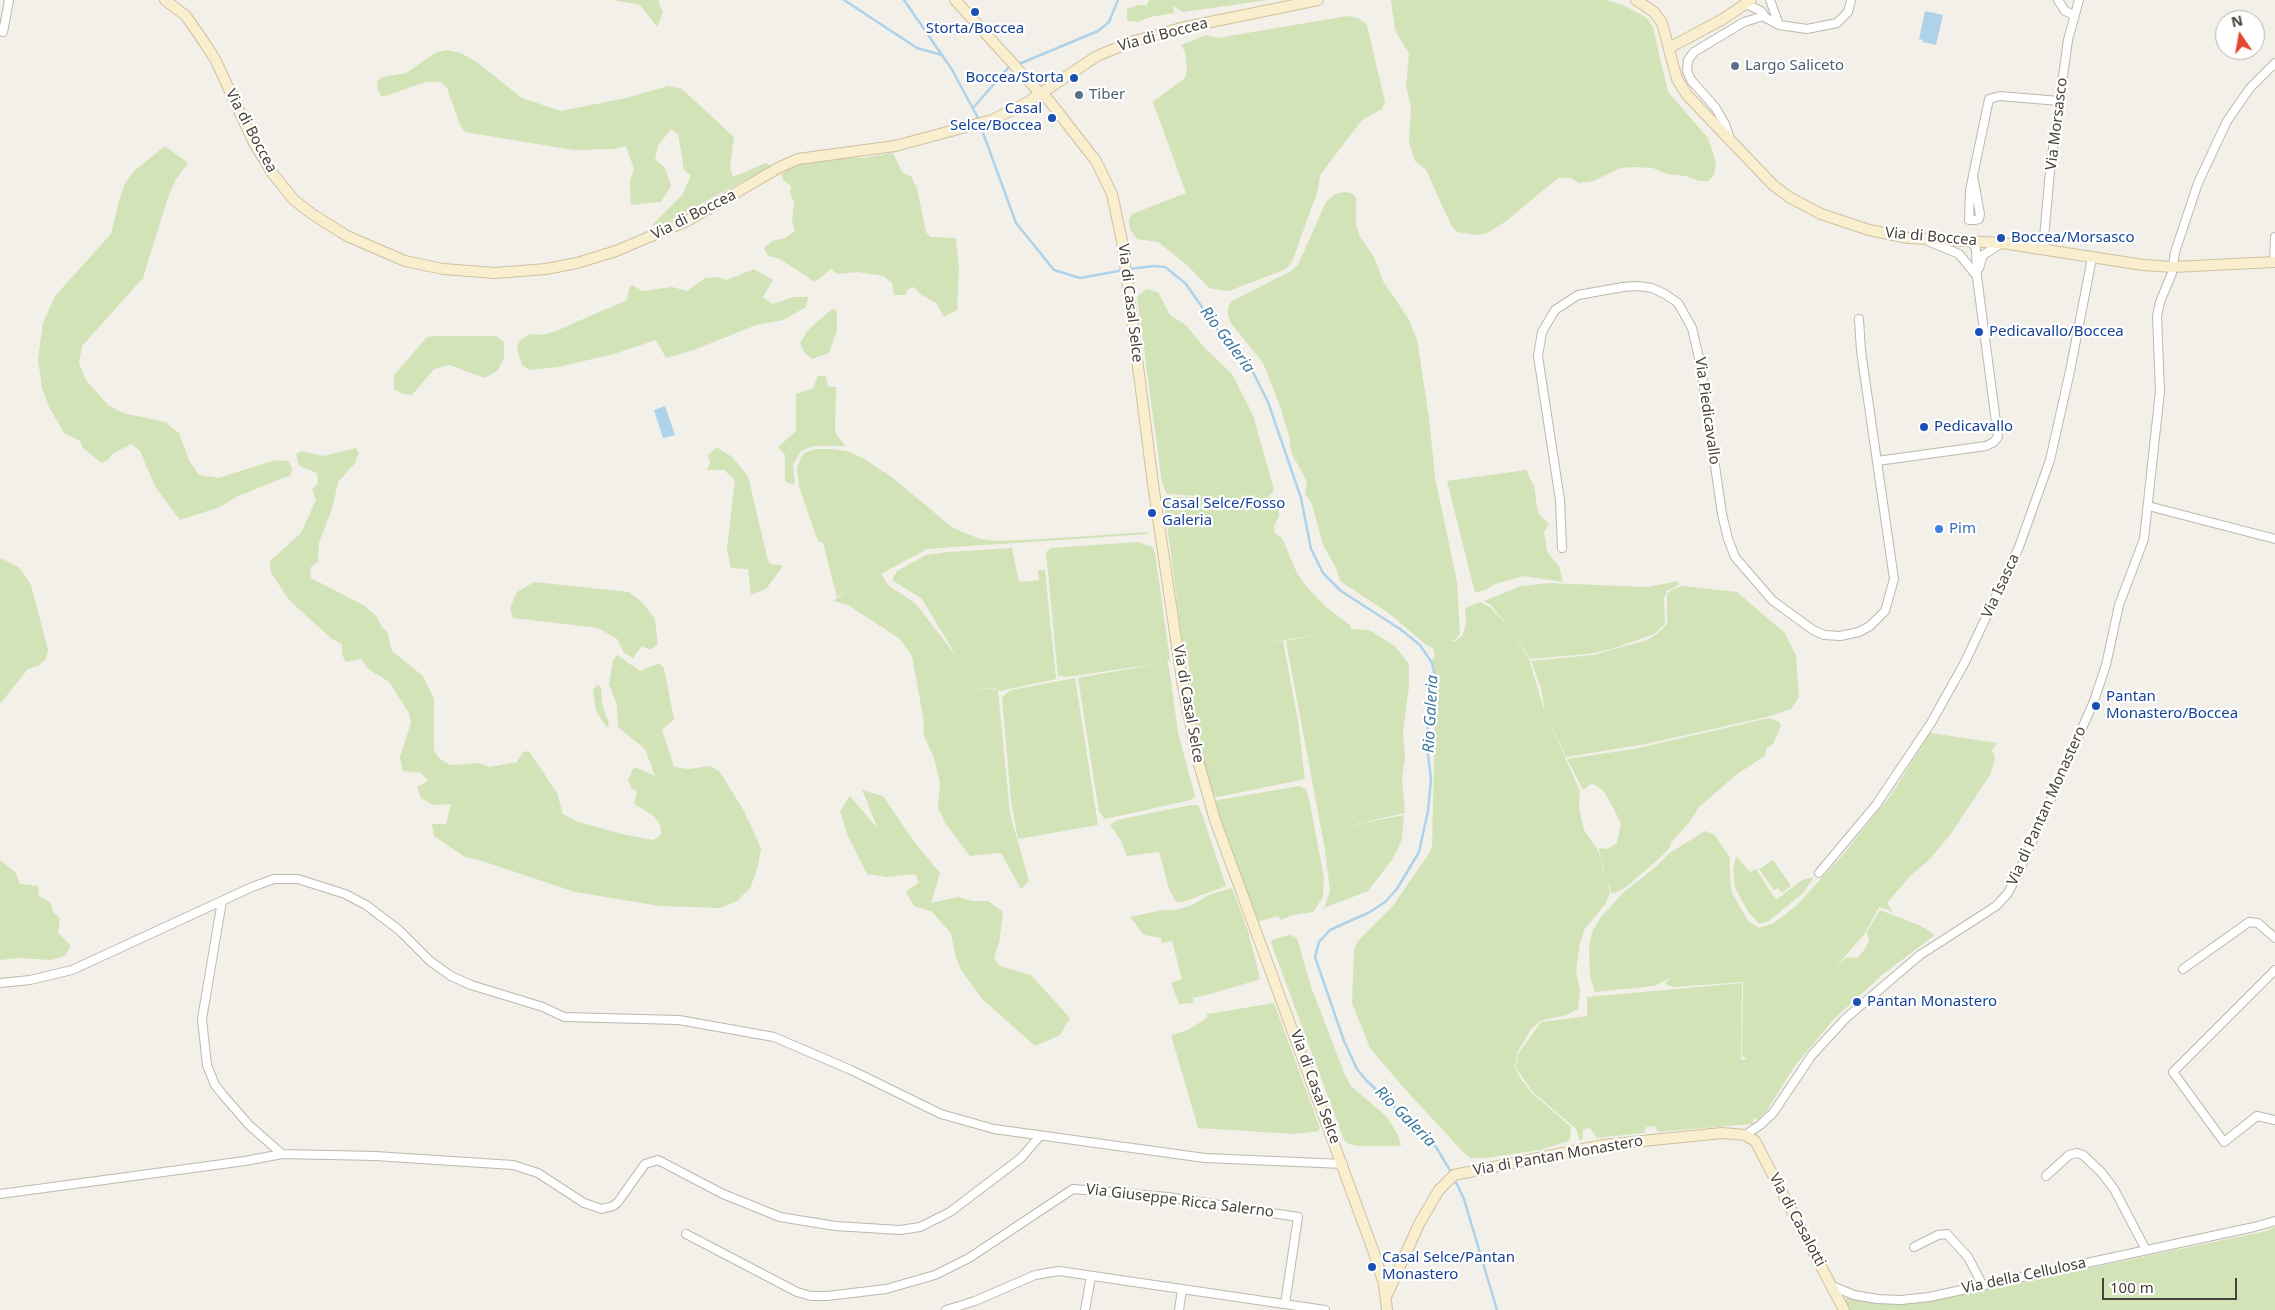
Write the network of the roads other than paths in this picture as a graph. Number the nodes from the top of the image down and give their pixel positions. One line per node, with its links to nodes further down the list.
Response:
1 (9, 0): 14 (street)
2 (165, 0): 17 (main road, Via di Boccea)
3 (955, 0): 17 (main road, Via di Casal Selce)
4 (1318, 0): 17 (main road, Via di Boccea)
5 (1636, 0): 15 (main road, Via di Boccea)
6 (1770, 0): 13 (street)
7 (1850, 0): 13 (street)
8 (2058, 0): 11 (street)
9 (2079, 0): 11 (street, Via Morsasco)
10 (1749, 2): 12 (street); 15 (main road)
11 (2074, 15): 18 (street, Via Morsasco)
12 (1764, 16): 13 (street); 19 (street)
13 (1778, 26)
14 (3, 32)
15 (1669, 48): 19 (main road, Via di Boccea)
16 (2275, 63): 28 (street, Via di Pantan Monastero)
17 (1041, 93): 45 (main road, Via di Casal Selce)
18 (2059, 101): 20 (street); 25 (street, Via Morsasco)
19 (1729, 136): 22 (main road, Via di Boccea)
20 (1973, 176): 20 (street)
21 (2275, 237): 27 (street)
22 (1926, 239): 23 (main road, Via di Boccea); 29 (street)
23 (1971, 241): 24 (main road, Via di Boccea); 29 (street)
24 (2002, 243): 25 (main road, Via di Boccea); 29 (street)
25 (2043, 249): 26 (main road, Via di Boccea)
26 (2092, 258): 28 (main road, Via di Boccea); 35 (street, Via Isasca)
27 (2274, 262): 28 (main road, Via di Boccea)
28 (2173, 267): 32 (street, Via di Pantan Monastero)
29 (1977, 277): 31 (street)
30 (1860, 319): 31 (street, Via Piedicavallo)
31 (1877, 461): 34 (street, Via Piedicavallo)
32 (2148, 506): 33 (street); 42 (street, Via di Pantan Monastero)
33 (2275, 539)
34 (1562, 548)
35 (1819, 872)
36 (222, 901): 40 (street); 43 (street); 44 (street)
37 (2275, 938): 38 (street)
38 (2182, 969)
39 (2275, 970): 41 (street)
40 (0, 983)
41 (2275, 1120)
42 (1745, 1135): 54 (main road, Via di Casalotti); 56 (main road, Via di Pantan Monastero)
43 (1040, 1136): 44 (street); 45 (street)
44 (282, 1154): 47 (street)
45 (1343, 1164): 56 (main road, Via di Casal Selce)
46 (2046, 1176): 51 (street)
47 (0, 1194)
48 (2275, 1221): 51 (street, Via della Cellulosa)
49 (686, 1234): 57 (street, Via Giuseppe Ricca Salerno)
50 (1914, 1247): 53 (street)
51 (2146, 1250): 53 (street, Via della Cellulosa)
52 (1091, 1277): 55 (street); 58 (street); 59 (street)
53 (1982, 1284): 54 (street, Via della Cellulosa)
54 (1832, 1286): 63 (main road, Via di Casalotti)
55 (1182, 1290): 57 (street); 60 (street)
56 (1386, 1297): 62 (main road, Via di Casal Selce)
57 (1280, 1306): 61 (street)
58 (946, 1310)
59 (1085, 1310)
60 (1179, 1310)
61 (1325, 1310)
62 (1387, 1310)
63 (1844, 1310)

